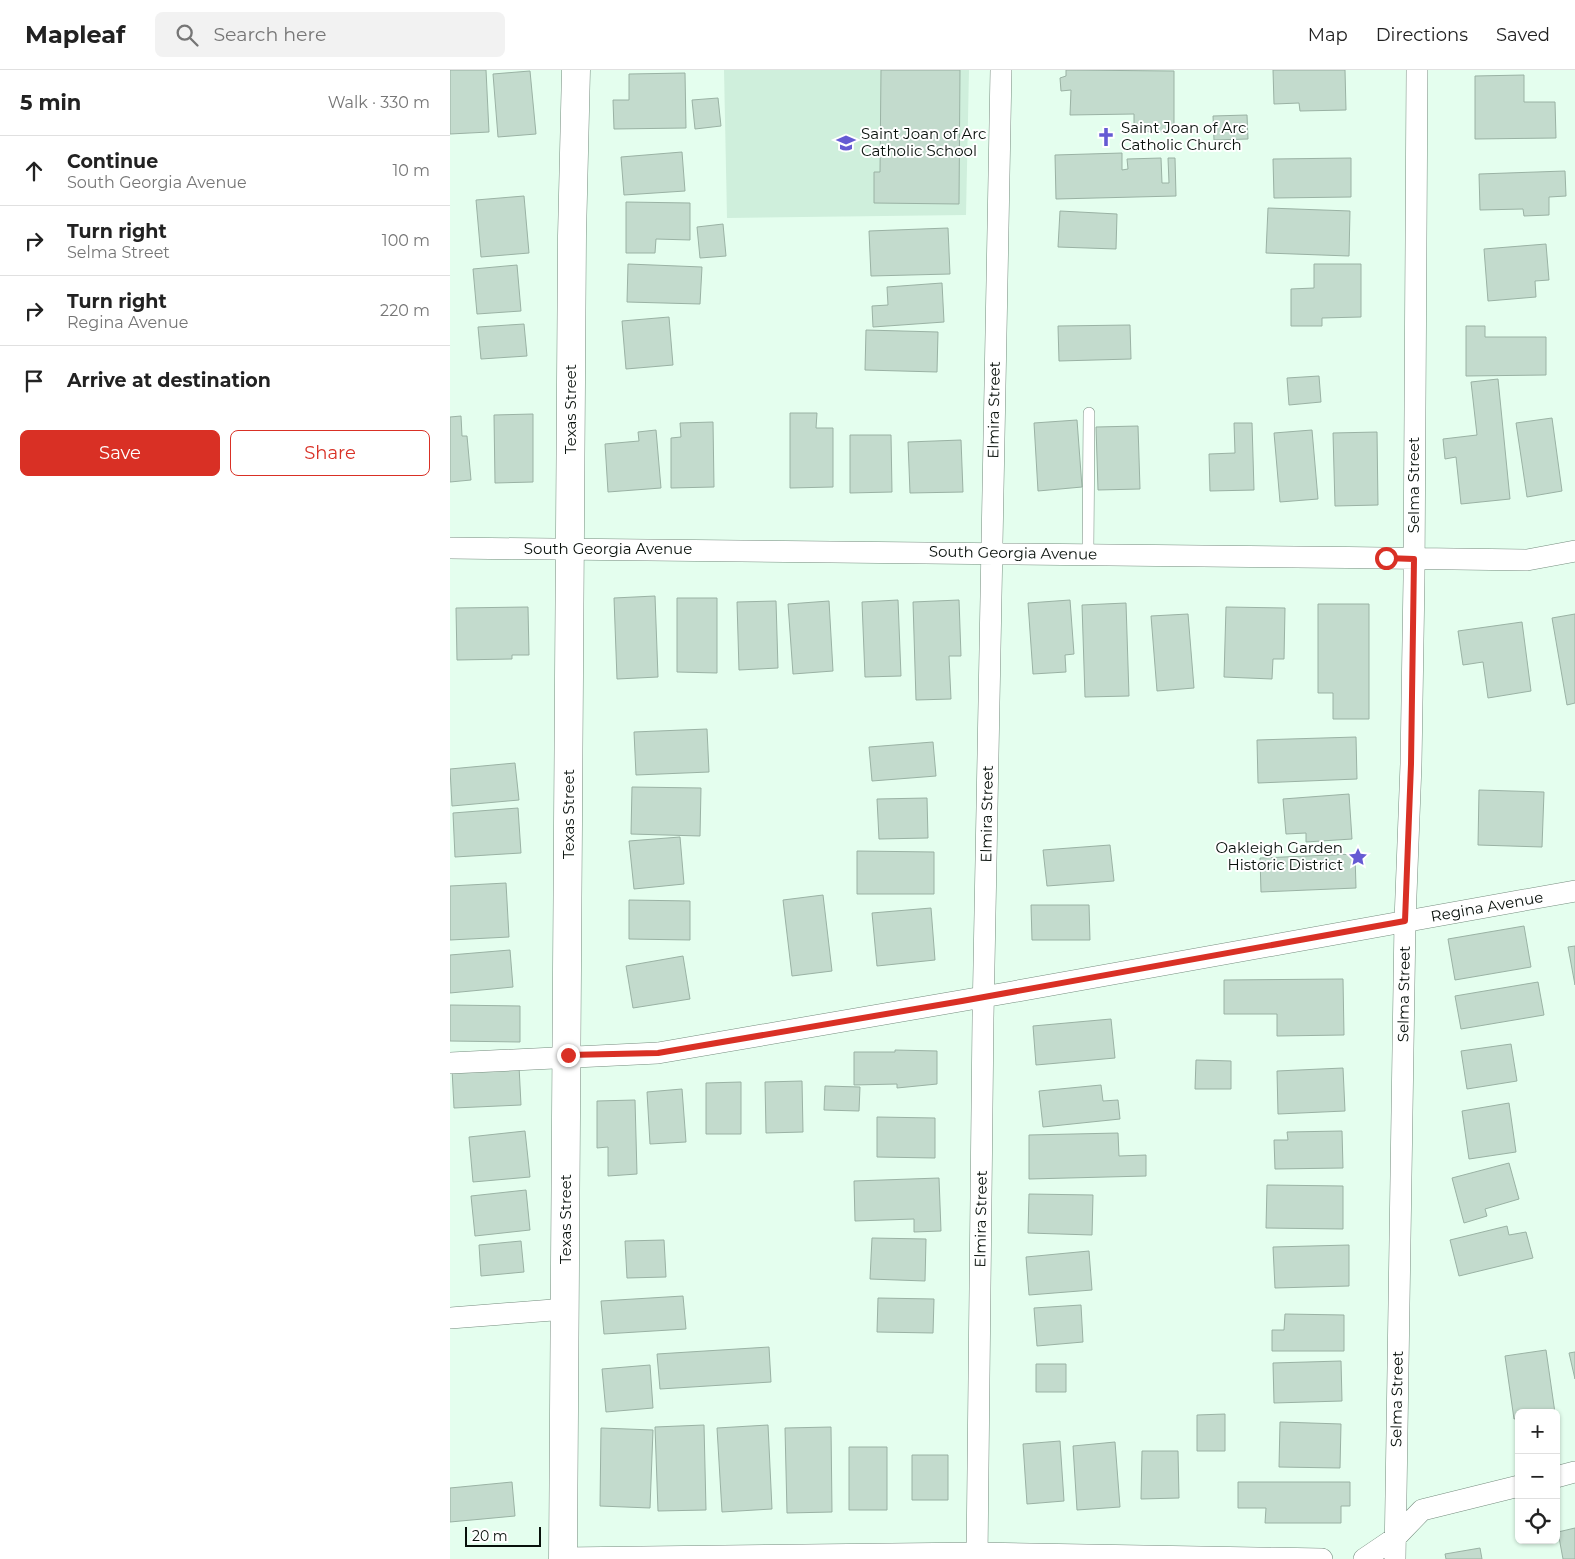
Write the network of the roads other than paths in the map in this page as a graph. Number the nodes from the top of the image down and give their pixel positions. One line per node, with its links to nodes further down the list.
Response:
1 (576, 70): 6 (street, Texas Street)
2 (1000, 70): 8 (street, Elmira Street)
3 (1417, 70): 10 (street, Selma Street)
4 (1089, 413): 9 (lane)
5 (450, 548): 6 (street, South Georgia Avenue)
6 (570, 549): 8 (street, South Georgia Avenue); 14 (street, Texas Street)
7 (1575, 551): 10 (street, South Georgia Avenue)
8 (991, 554): 9 (street, South Georgia Avenue); 13 (street, Elmira Street)
9 (1088, 554): 10 (street, South Georgia Avenue)
10 (1414, 559): 12 (street, Selma Street)
11 (1575, 891): 12 (street, Regina Avenue)
12 (1405, 921): 13 (street, Regina Avenue); 21 (street, Selma Street)
13 (983, 997): 14 (street, Regina Avenue); 22 (street, Elmira Street)
14 (568, 1055): 15 (street, Regina Avenue); 16 (street, Texas Street)
15 (450, 1063)
16 (566, 1309): 17 (street); 23 (street, Texas Street)
17 (450, 1318)
18 (1575, 1472): 19 (street)
19 (1560, 1476)
20 (1515, 1487): 21 (street)
21 (1395, 1538): 25 (street); 26 (street, Selma Street)
22 (977, 1556): 23 (street); 24 (street)
23 (563, 1558)
24 (1322, 1559)
25 (1364, 1559)
26 (1394, 1559)

